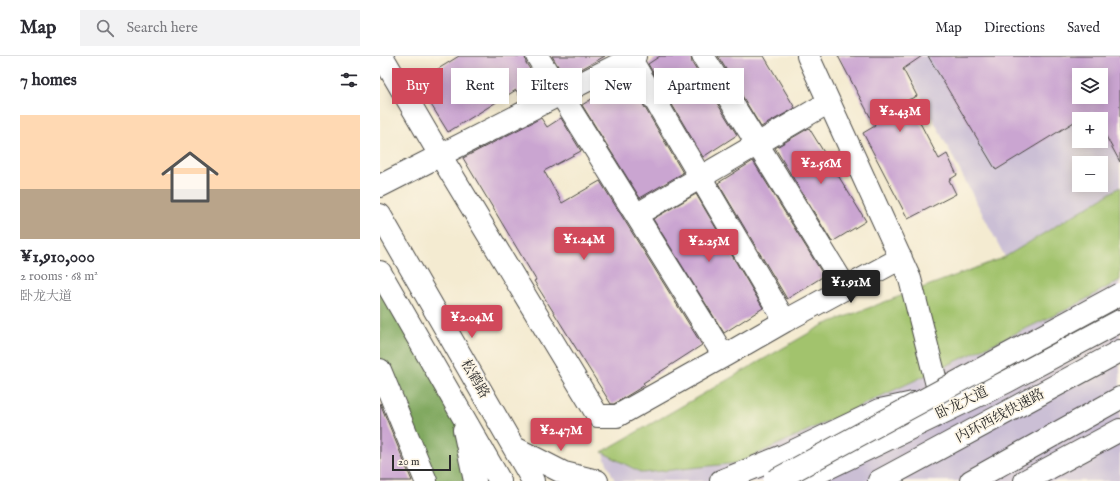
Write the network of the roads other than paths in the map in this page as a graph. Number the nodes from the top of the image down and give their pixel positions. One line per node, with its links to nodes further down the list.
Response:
1 (382, 56): 12 (main road)
2 (537, 56): 6 (main road)
3 (703, 56): 11 (main road)
4 (808, 56): 8 (main road)
5 (632, 57): 7 (main road); 13 (main road)
6 (545, 68)
7 (582, 83)
8 (829, 102): 11 (main road); 17 (main road)
9 (541, 104): 12 (main road)
10 (567, 104): 16 (main road)
11 (757, 144): 13 (main road); 19 (main road)
12 (440, 155): 14 (main road); 24 (main road)
13 (700, 177): 16 (main road); 21 (main road)
14 (380, 186)
15 (380, 214): 32 (main road, 松鹤路)
16 (636, 215): 24 (main road)
17 (901, 258): 19 (main road); 27 (main road)
18 (380, 272): 29 (main road, 松鹤路)
19 (846, 288): 21 (main road)
20 (1120, 294): 39 (main road, bridge)
21 (785, 321): 24 (main road)
22 (1120, 321): 26 (main road, 卧龙大道)
23 (1120, 350): 41 (main road, 内环西线快速路)
24 (724, 356)
25 (380, 370): 33 (main road)
26 (1006, 382): 27 (main road); 40 (main road, 卧龙大道)
27 (940, 397): 38 (main road)
28 (1120, 398): 42 (main road)
29 (459, 408): 34 (main road); 35 (main road, 松鹤路)
30 (1120, 415): 43 (main road)
31 (1120, 430): 44 (main road)
32 (515, 448): 36 (main road, 松鹤路); 37 (main road)
33 (426, 481)
34 (476, 481)
35 (500, 481)
36 (533, 481)
37 (597, 481)
38 (721, 481)
39 (774, 481)
40 (801, 481)
41 (879, 481)
42 (971, 481)
43 (998, 481)
44 (1025, 481)

